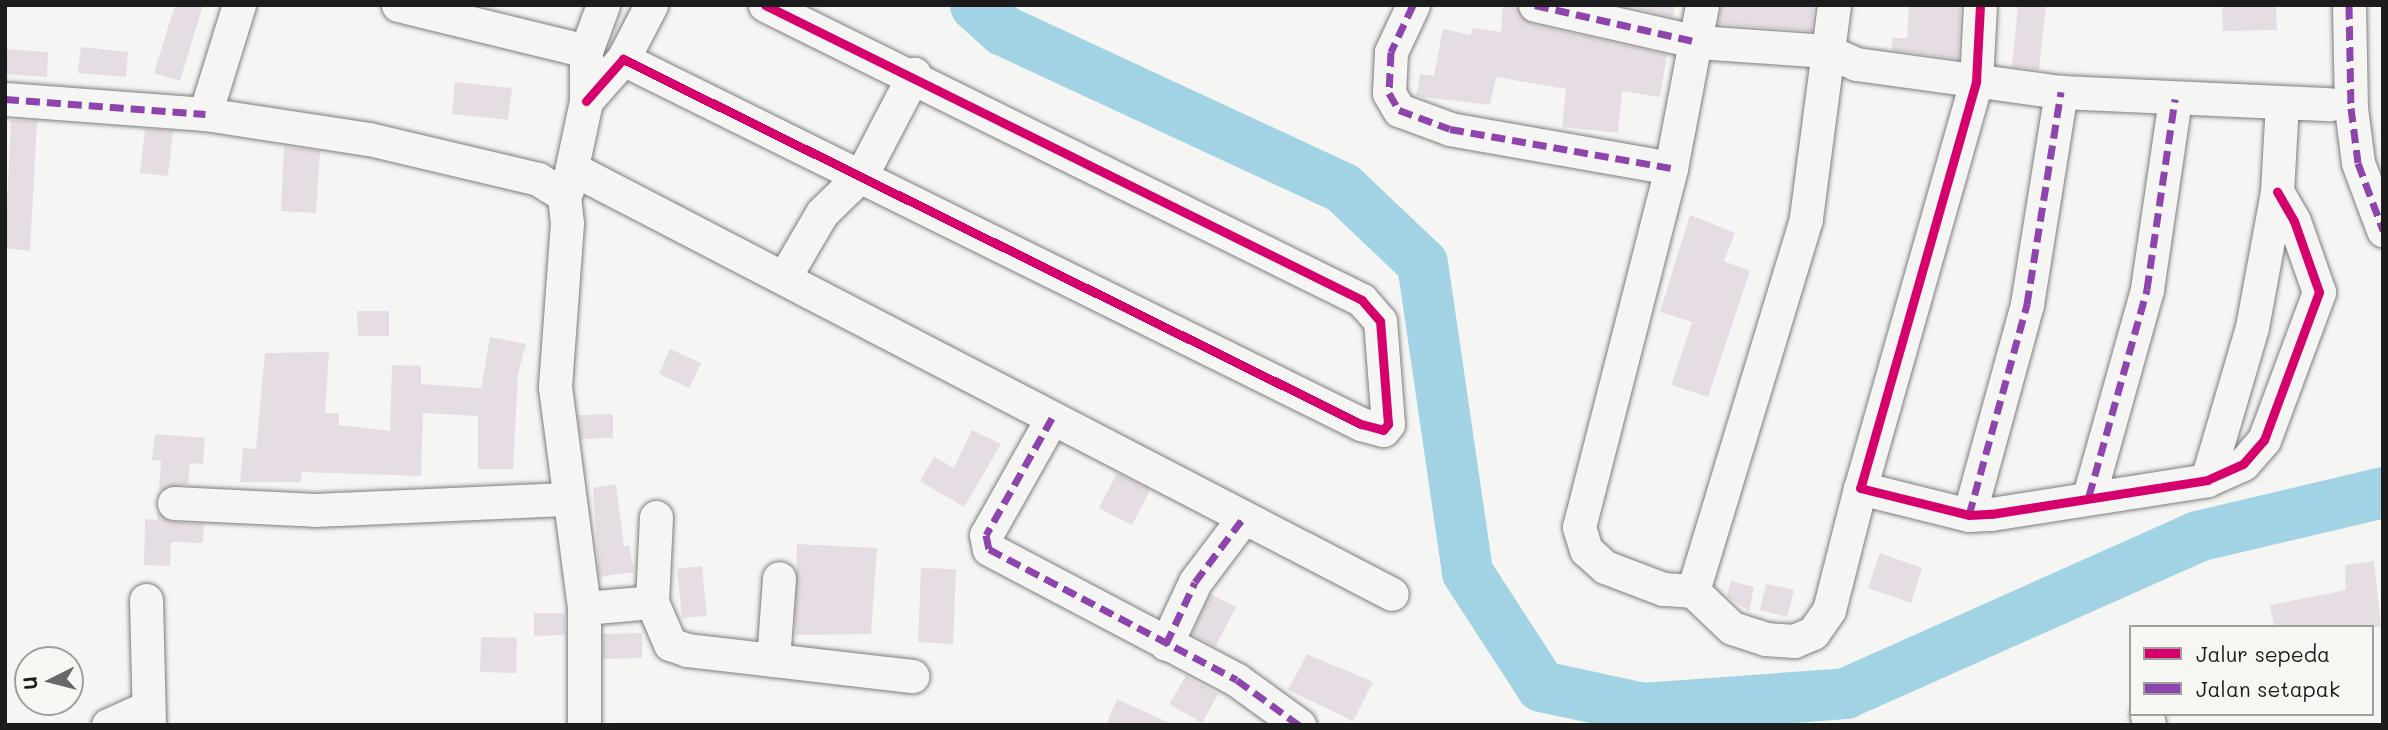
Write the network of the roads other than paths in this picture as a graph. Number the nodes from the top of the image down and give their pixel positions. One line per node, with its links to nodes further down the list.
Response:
1 (239, 5): 24 (street)
2 (398, 5): 13 (street)
3 (603, 5): 13 (street)
4 (651, 5): 15 (street)
5 (765, 5): 16 (street)
6 (1413, 5): 25 (street)
7 (1535, 5): 12 (street)
8 (1702, 5): 12 (street)
9 (1834, 5): 14 (street)
10 (1980, 5): 17 (street)
11 (2349, 5): 29 (street)
12 (1698, 42): 14 (street); 25 (street)
13 (586, 51): 21 (street)
14 (1827, 51): 17 (street); 41 (street)
15 (623, 59): 21 (street); 26 (street)
16 (914, 74): 26 (street); 26 (street)
17 (1976, 82): 18 (street); 33 (street)
18 (2061, 92): 20 (street); 37 (street)
19 (5, 99): 24 (street)
20 (2175, 99): 22 (street); 34 (street)
21 (586, 101): 27 (street)
22 (2282, 103): 23 (street); 28 (street)
23 (2330, 104)
24 (205, 114): 27 (street)
25 (1671, 168): 41 (street)
26 (862, 174): 30 (street)
27 (570, 183): 30 (street); 35 (street)
28 (2277, 192): 32 (street); 32 (street)
29 (2383, 230)
30 (785, 276): 31 (street)
31 (1052, 418): 39 (street); 46 (street)
32 (2207, 480): 34 (street)
33 (1860, 488): 37 (street); 41 (street)
34 (2089, 496): 37 (street)
35 (566, 499): 36 (street); 45 (street)
36 (174, 503)
37 (1969, 515)
38 (656, 517): 44 (street)
39 (1244, 517): 42 (street); 46 (street)
40 (779, 578): 47 (street)
41 (1693, 591)
42 (1392, 594)
43 (146, 600): 49 (street)
44 (652, 602): 45 (street); 47 (street)
45 (584, 608): 51 (street)
46 (1166, 644): 52 (street)
47 (773, 660): 48 (street)
48 (913, 676)
49 (148, 716): 50 (street)
50 (108, 725)
51 (584, 725)
52 (1299, 725)

